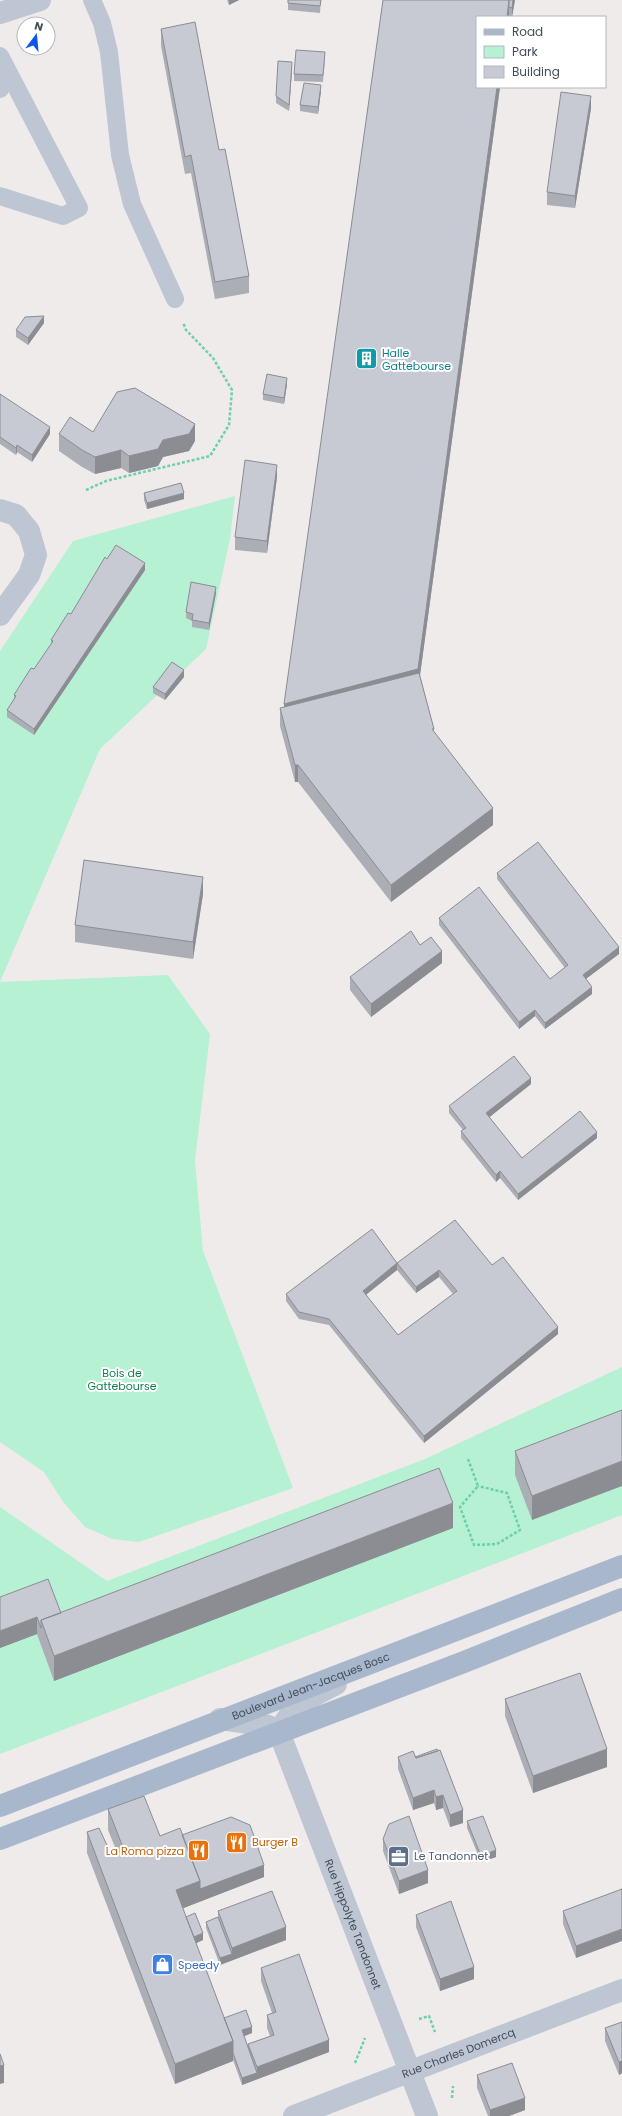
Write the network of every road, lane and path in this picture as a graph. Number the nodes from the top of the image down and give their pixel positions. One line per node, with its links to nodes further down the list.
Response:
1 (40, 0): 3 (street)
2 (92, 0): 7 (lane)
3 (0, 13)
4 (2, 61): 5 (lane); 6 (lane)
5 (0, 89)
6 (0, 196)
7 (175, 299): 8 (path)
8 (86, 490)
9 (0, 510): 10 (street)
10 (0, 615)
11 (468, 1459): 12 (path)
12 (478, 1486): 12 (path)
13 (622, 1566): 15 (main road, Boulevard Jean-Jacques Bosc)
14 (622, 1599): 17 (main road)
15 (384, 1657): 16 (main road, Boulevard Jean-Jacques Bosc); 17 (street)
16 (220, 1719): 17 (street); 18 (main road, Boulevard Jean-Jacques Bosc)
17 (279, 1732): 19 (main road); 21 (street, Rue Hippolyte Tandonnet)
18 (0, 1806)
19 (0, 1838)
20 (622, 1990): 21 (street, Rue Charles Domercq)
21 (410, 2071): 22 (street, Rue Charles Domercq); 23 (street, Rue Hippolyte Tandonnet)
22 (294, 2116)
23 (427, 2116)

